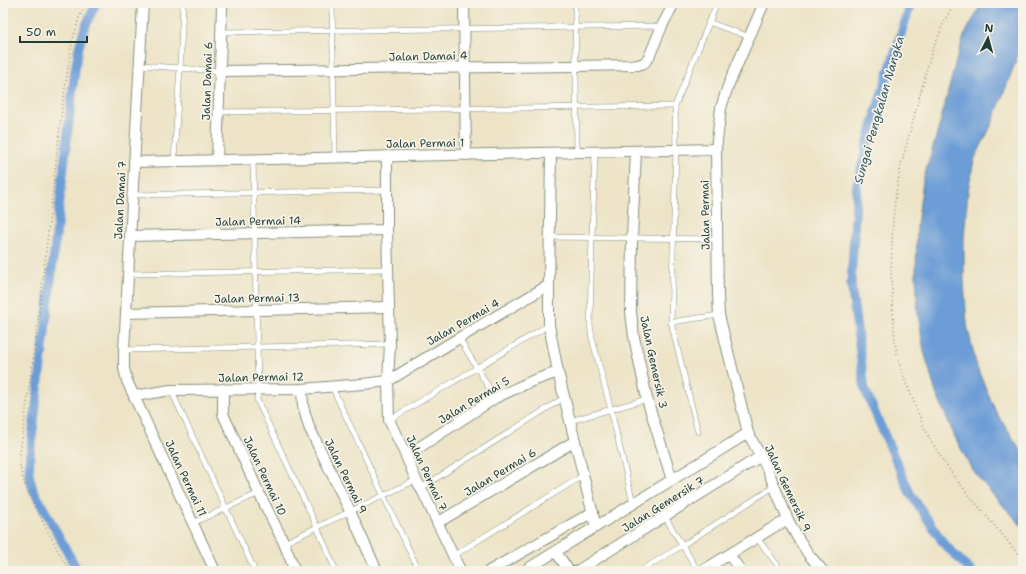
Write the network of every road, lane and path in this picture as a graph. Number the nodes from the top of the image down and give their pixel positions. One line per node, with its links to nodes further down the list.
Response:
1 (86, 3): 111 (path)
2 (143, 3): 19 (street, Jalan Damai 7)
3 (183, 3): 22 (lane)
4 (224, 3): 17 (street, Jalan Damai 6)
5 (332, 3): 16 (lane)
6 (464, 3): 15 (street)
7 (575, 3): 14 (lane)
8 (672, 3): 13 (street)
9 (717, 3): 12 (lane)
10 (764, 3): 18 (street, Jalan Permai)
11 (954, 3): 110 (path)
12 (708, 22): 18 (lane); 25 (lane)
13 (662, 26): 14 (lane); 20 (street, Jalan Damai 4)
14 (575, 27): 15 (lane); 20 (lane)
15 (464, 28): 16 (lane); 21 (street)
16 (332, 30): 17 (lane); 23 (lane)
17 (221, 32): 24 (street, Jalan Damai 6)
18 (750, 37): 30 (street, Jalan Permai)
19 (140, 65): 22 (lane); 42 (street, Jalan Damai 7)
20 (576, 66): 21 (street, Jalan Damai 4); 26 (lane)
21 (465, 67): 23 (street, Jalan Damai 4); 27 (street)
22 (180, 68): 24 (lane); 41 (lane)
23 (333, 69): 24 (street, Jalan Damai 4); 28 (lane)
24 (220, 71): 29 (street, Jalan Damai 6)
25 (675, 106): 26 (lane); 31 (lane)
26 (576, 107): 27 (lane); 33 (lane)
27 (465, 109): 28 (lane); 36 (street)
28 (334, 111): 29 (lane); 38 (lane)
29 (218, 112): 40 (street, Jalan Damai 6)
30 (716, 149): 31 (street, Jalan Permai 1); 53 (street, Jalan Permai)
31 (676, 150): 32 (street, Jalan Permai 1); 52 (lane)
32 (636, 151): 34 (street, Jalan Permai 1); 51 (street, Jalan Gemersik 3)
33 (577, 152): 34 (street, Jalan Permai 1); 35 (street, Jalan Permai 1)
34 (596, 152): 50 (lane)
35 (550, 153): 36 (street, Jalan Permai 1); 49 (street)
36 (466, 155): 37 (street, Jalan Permai 1)
37 (387, 156): 38 (street, Jalan Permai 1); 43 (street, Jalan Permai 7)
38 (335, 157): 39 (street, Jalan Permai 1)
39 (253, 159): 40 (street, Jalan Permai 1); 44 (lane)
40 (217, 160): 41 (street, Jalan Permai 1)
41 (174, 161): 42 (street, Jalan Permai 1)
42 (134, 162): 45 (street, Jalan Damai 7)
43 (387, 190): 44 (lane); 46 (street, Jalan Permai 7)
44 (253, 192): 45 (lane); 47 (lane)
45 (132, 195): 48 (street, Jalan Damai 7)
46 (387, 230): 47 (street, Jalan Permai 14); 54 (street, Jalan Permai 7)
47 (254, 233): 48 (street, Jalan Permai 14); 55 (lane)
48 (130, 236): 56 (street, Jalan Damai 7)
49 (550, 237): 50 (lane); 57 (street)
50 (592, 238): 51 (lane); 80 (lane)
51 (632, 238): 52 (lane); 79 (street, Jalan Gemersik 3)
52 (674, 238): 53 (lane); 62 (lane)
53 (717, 239): 61 (street, Jalan Permai)
54 (389, 269): 55 (lane); 58 (street, Jalan Permai 7)
55 (255, 272): 56 (lane); 59 (lane)
56 (128, 274): 60 (street, Jalan Damai 7)
57 (549, 285): 63 (street); 64 (street, Jalan Permai 4)
58 (389, 307): 59 (street, Jalan Permai 13); 65 (street, Jalan Permai 7)
59 (256, 310): 60 (street, Jalan Permai 13); 66 (lane)
60 (126, 312): 67 (street, Jalan Damai 7)
61 (719, 315): 62 (lane); 84 (street, Jalan Permai)
62 (671, 322): 83 (lane)
63 (549, 325): 68 (lane); 69 (street)
64 (459, 338): 68 (lane); 70 (street, Jalan Permai 4)
65 (390, 344): 66 (lane); 70 (street, Jalan Permai 7)
66 (257, 347): 67 (lane); 73 (lane)
67 (124, 350): 76 (street, Jalan Damai 7)
68 (477, 368): 77 (lane); 81 (lane)
69 (558, 372): 77 (street, Jalan Permai 5); 78 (street)
70 (388, 381): 71 (street, Jalan Permai 12); 81 (street, Jalan Permai 7)
71 (332, 387): 74 (street, Jalan Permai 12); 93 (lane)
72 (223, 389): 73 (street, Jalan Permai 12); 75 (street, Jalan Permai 12); 92 (street, Jalan Permai 10)
73 (258, 389): 74 (street, Jalan Permai 12); 102 (lane)
74 (302, 389): 96 (street, Jalan Permai 9)
75 (171, 390): 76 (street, Jalan Permai 12); 95 (lane)
76 (134, 396): 100 (street, Jalan Permai 11)
77 (496, 398): 86 (street, Jalan Permai 5)
78 (565, 398): 82 (street); 90 (lane)
79 (647, 399): 80 (lane); 89 (street, Jalan Gemersik 3)
80 (611, 410): 82 (lane); 94 (lane)
81 (389, 420): 86 (street, Jalan Permai 7)
82 (570, 422): 85 (street)
83 (698, 432)
84 (748, 433): 87 (street, Jalan Gemersik 9); 89 (street)
85 (575, 441): 88 (street); 101 (street, Jalan Permai 6)
86 (406, 456): 90 (street, Jalan Permai 7)
87 (760, 456): 91 (street, Jalan Gemersik 9); 98 (street, Jalan Gemersik 7)
88 (584, 475): 97 (street); 109 (lane)
89 (672, 480): 94 (street)
90 (418, 484): 93 (lane); 101 (street, Jalan Permai 7)
91 (774, 486): 99 (street, Jalan Gemersik 9); 106 (lane)
92 (259, 493): 95 (lane); 105 (street, Jalan Permai 10)
93 (384, 495): 96 (lane); 117 (lane)
94 (633, 504): 103 (street)
95 (226, 508): 100 (lane); 113 (lane)
96 (350, 511): 102 (lane); 116 (street, Jalan Permai 9)
97 (593, 512): 103 (street); 119 (street)
98 (665, 516): 106 (lane); 122 (street, Jalan Gemersik 7)
99 (788, 520): 104 (street); 128 (street, Jalan Gemersik 9)
100 (193, 523): 112 (street, Jalan Permai 11)
101 (437, 523): 109 (street, Jalan Permai 7)
102 (317, 527): 105 (lane); 115 (lane)
103 (596, 527): 107 (street)
104 (757, 538): 108 (street); 127 (lane)
105 (284, 543): 114 (street, Jalan Permai 10)
106 (683, 545): 123 (lane); 124 (lane)
107 (556, 552): 120 (street); 121 (street)
108 (729, 555): 125 (street); 126 (street)
109 (453, 556): 118 (street, Jalan Permai 7)
110 (1023, 558)
111 (69, 571)
112 (215, 571)
113 (255, 571)
114 (295, 571)
115 (336, 571)
116 (378, 571)
117 (419, 571)
118 (462, 571)
119 (489, 571)
120 (526, 571)
121 (569, 571)
122 (577, 571)
123 (640, 571)
124 (698, 571)
125 (702, 571)
126 (741, 571)
127 (782, 571)
128 (823, 571)

